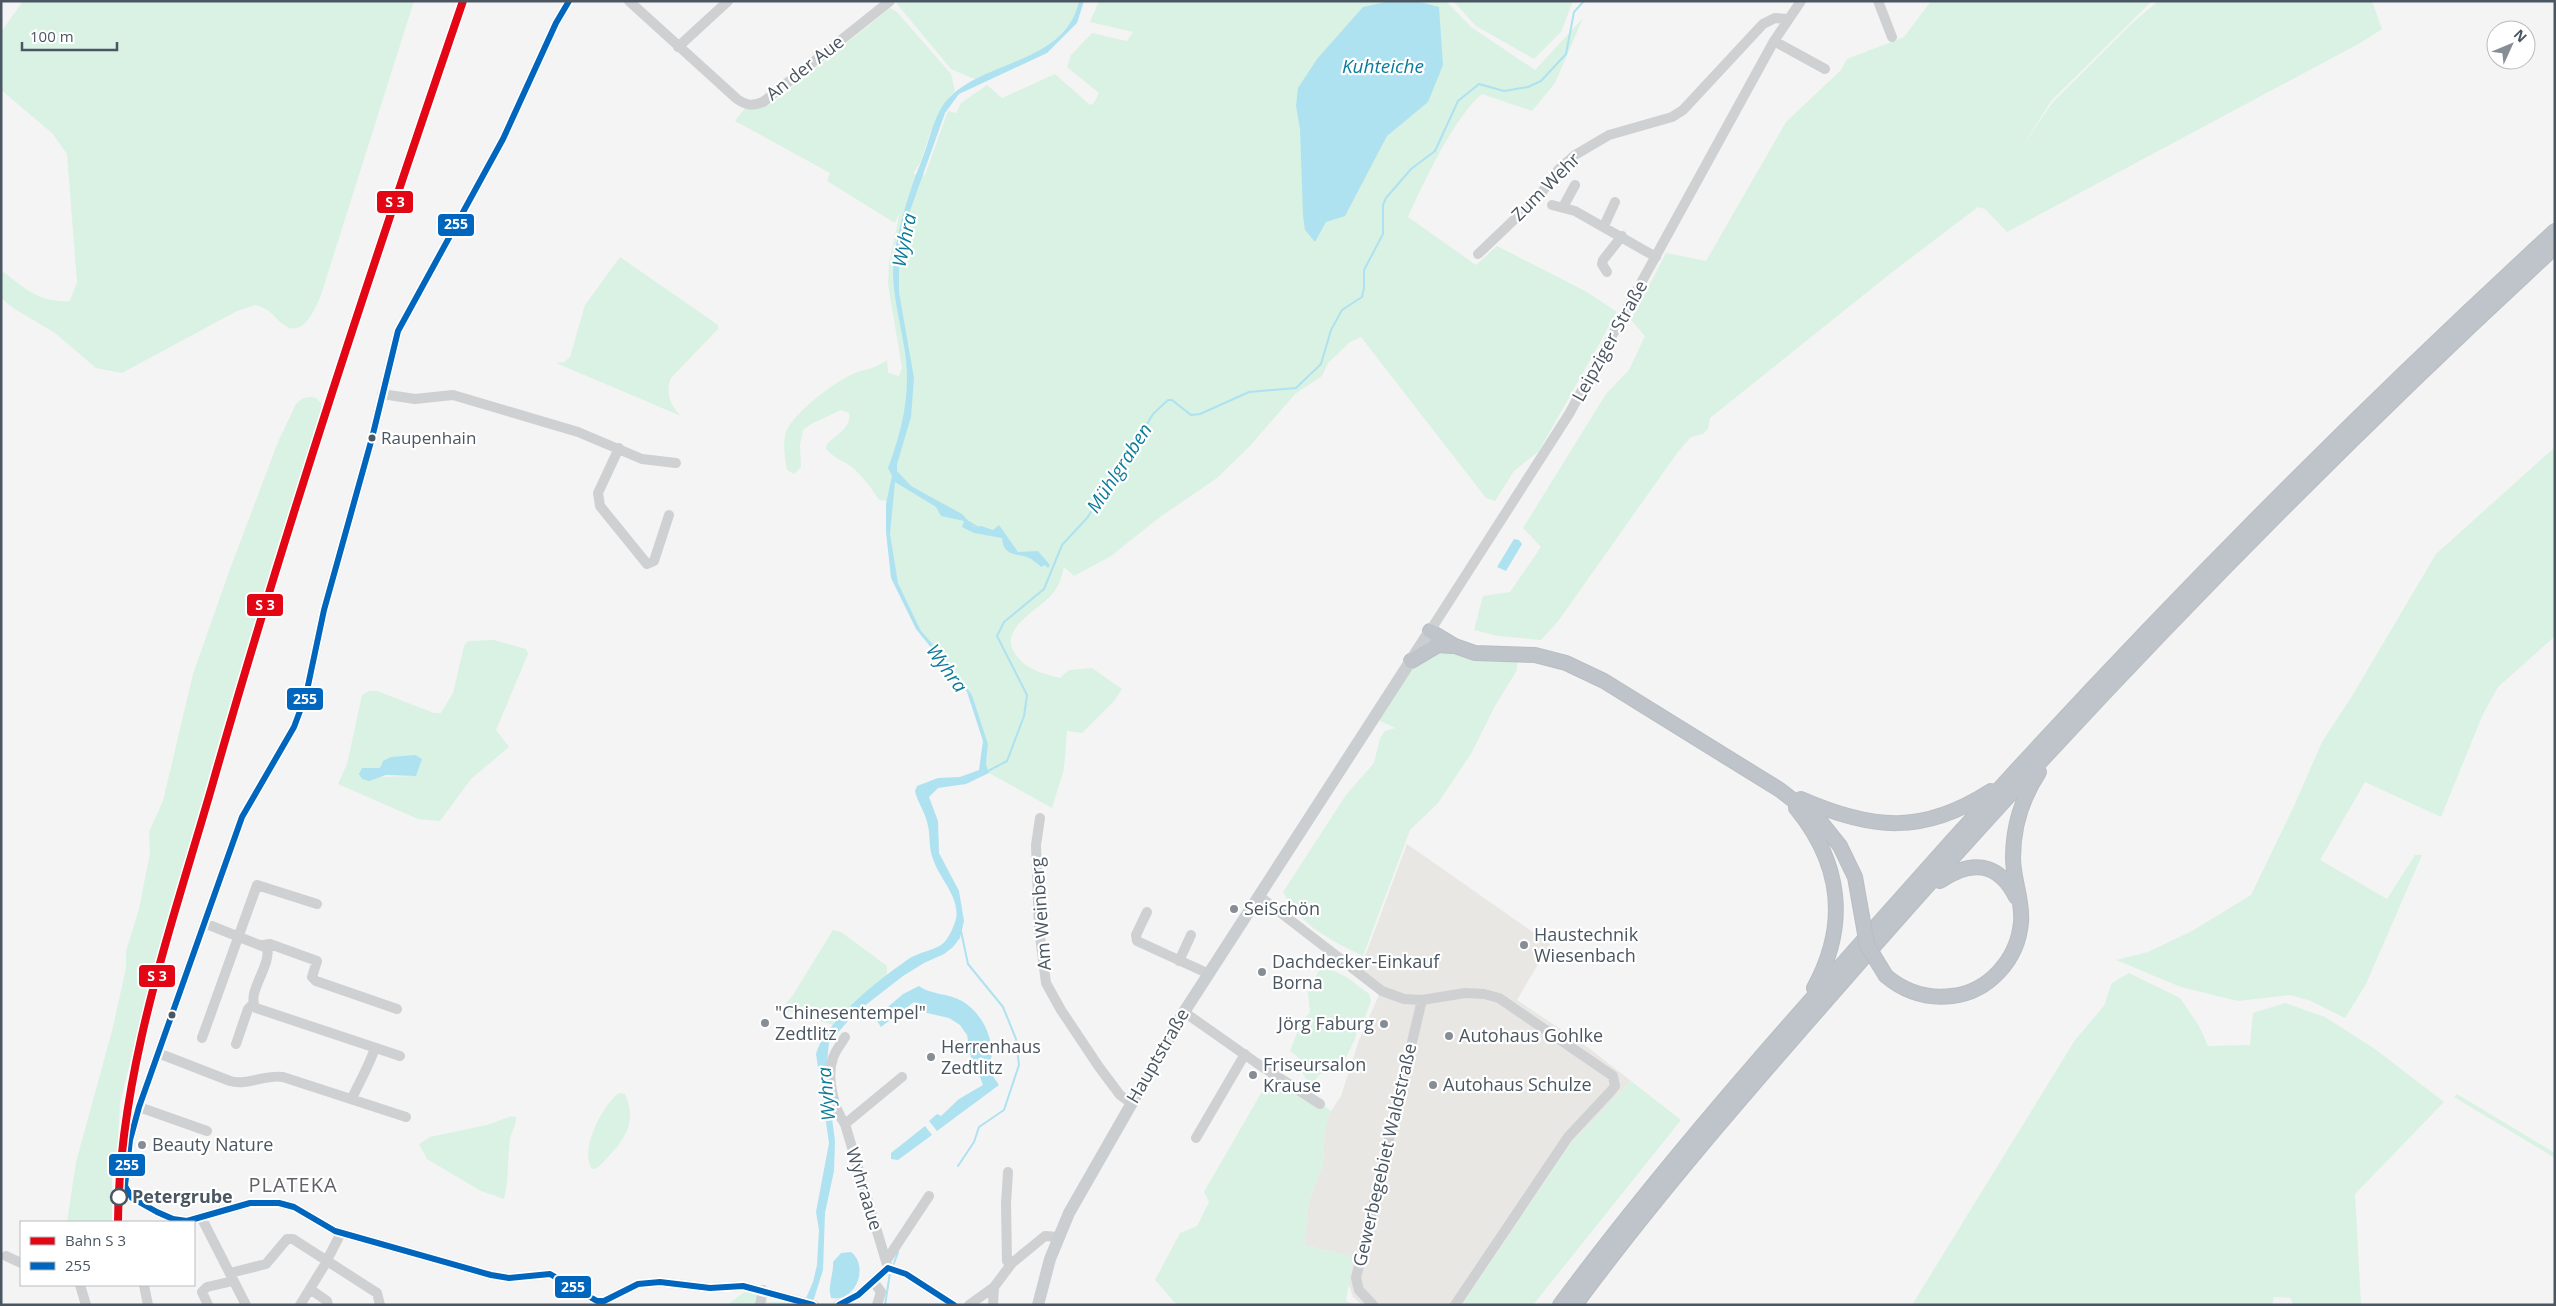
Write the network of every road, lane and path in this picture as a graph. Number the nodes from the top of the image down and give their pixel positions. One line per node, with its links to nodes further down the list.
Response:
1 (569, 1): 23 (street)
2 (629, 1): 10 (street, An der Aue)
3 (728, 1): 10 (street)
4 (890, 1): 10 (street, An der Aue)
5 (1801, 1): 7 (street, Leipziger Straße)
6 (1878, 1): 8 (street)
7 (1788, 19): 9 (street, Leipziger Straße); 20 (street, Zum Wehr)
8 (1892, 37)
9 (1774, 42): 11 (street); 21 (street, Leipziger Straße)
10 (678, 47)
11 (1825, 69)
12 (1575, 185): 15 (street)
13 (1615, 202): 16 (street)
14 (1552, 204): 15 (street)
15 (1563, 207): 16 (street)
16 (1604, 226): 18 (street)
17 (2555, 231): 31 (highway)
18 (1622, 236): 21 (street); 22 (street)
19 (2555, 247): 30 (highway)
20 (1478, 254)
21 (1656, 257): 27 (street, Leipziger Straße)
22 (1608, 272)
23 (382, 394): 24 (street); 39 (street)
24 (619, 448): 25 (street); 26 (street)
25 (676, 463)
26 (669, 515)
27 (1430, 631): 28 (highway); 29 (main road, Hauptstraße)
28 (1455, 646): 29 (highway); 32 (highway)
29 (1411, 660): 35 (main road, Hauptstraße)
30 (2062, 739): 34 (highway); 37 (highway)
31 (2006, 781): 32 (highway); 48 (highway)
32 (1780, 790): 37 (highway, bridge); 48 (highway)
33 (1040, 818): 59 (street, Am Weinberg)
34 (1920, 894): 37 (highway); 103 (highway)
35 (1259, 896): 44 (main road, Hauptstraße); 45 (street)
36 (317, 904): 40 (street)
37 (2020, 906)
38 (1147, 912): 43 (street)
39 (204, 923): 40 (street); 54 (street)
40 (237, 935): 42 (street); 51 (street)
41 (1191, 935): 43 (street)
42 (263, 945): 46 (street); 47 (street)
43 (1179, 961): 44 (street)
44 (1207, 973): 49 (main road, Hauptstraße)
45 (1422, 1000): 100 (street, Gewerbegebiet Waldstraße); 101 (street)
46 (253, 1004): 52 (street); 53 (street)
47 (397, 1009)
48 (1802, 1010): 102 (highway)
49 (1184, 1012): 55 (street); 59 (main road, Hauptstraße)
50 (845, 1037): 63 (street)
51 (202, 1038)
52 (236, 1044)
53 (375, 1048): 56 (street); 58 (street)
54 (158, 1053): 58 (street); 61 (street)
55 (1245, 1054): 60 (street); 65 (street)
56 (400, 1056)
57 (902, 1077): 63 (street, Wyhraaue)
58 (352, 1098): 62 (street)
59 (1131, 1103): 71 (main road, Hauptstraße)
60 (1320, 1104)
61 (139, 1107): 64 (street); 69 (street)
62 (406, 1117)
63 (845, 1124): 76 (street, Wyhraaue)
64 (208, 1131)
65 (1196, 1138)
66 (1008, 1172): 75 (street)
67 (929, 1196): 76 (street)
68 (201, 1217): 69 (street); 70 (street); 77 (street)
69 (172, 1221)
70 (340, 1233): 73 (street); 84 (street)
71 (1058, 1237): 75 (street); 99 (main road, Hauptstraße)
72 (6, 1256): 74 (street)
73 (326, 1259): 77 (street); 82 (street); 91 (street)
74 (20, 1263)
75 (1012, 1263): 81 (street)
76 (887, 1264): 78 (street); 96 (street)
77 (232, 1277): 87 (street); 88 (street)
78 (873, 1281): 94 (street); 95 (street)
79 (80, 1286): 85 (street)
80 (144, 1286): 86 (street)
81 (994, 1287): 97 (street); 98 (street)
82 (310, 1289): 89 (street); 90 (street)
83 (763, 1290): 84 (street); 92 (street); 93 (street)
84 (588, 1302)
85 (86, 1305)
86 (148, 1305)
87 (208, 1305)
88 (246, 1305)
89 (300, 1305)
90 (328, 1305)
91 (380, 1305)
92 (760, 1305)
93 (814, 1305)
94 (838, 1305)
95 (877, 1305)
96 (954, 1305)
97 (969, 1305)
98 (993, 1305)
99 (1038, 1305)
100 (1373, 1305)
101 (1455, 1305)
102 (1560, 1305)
103 (1575, 1305)

